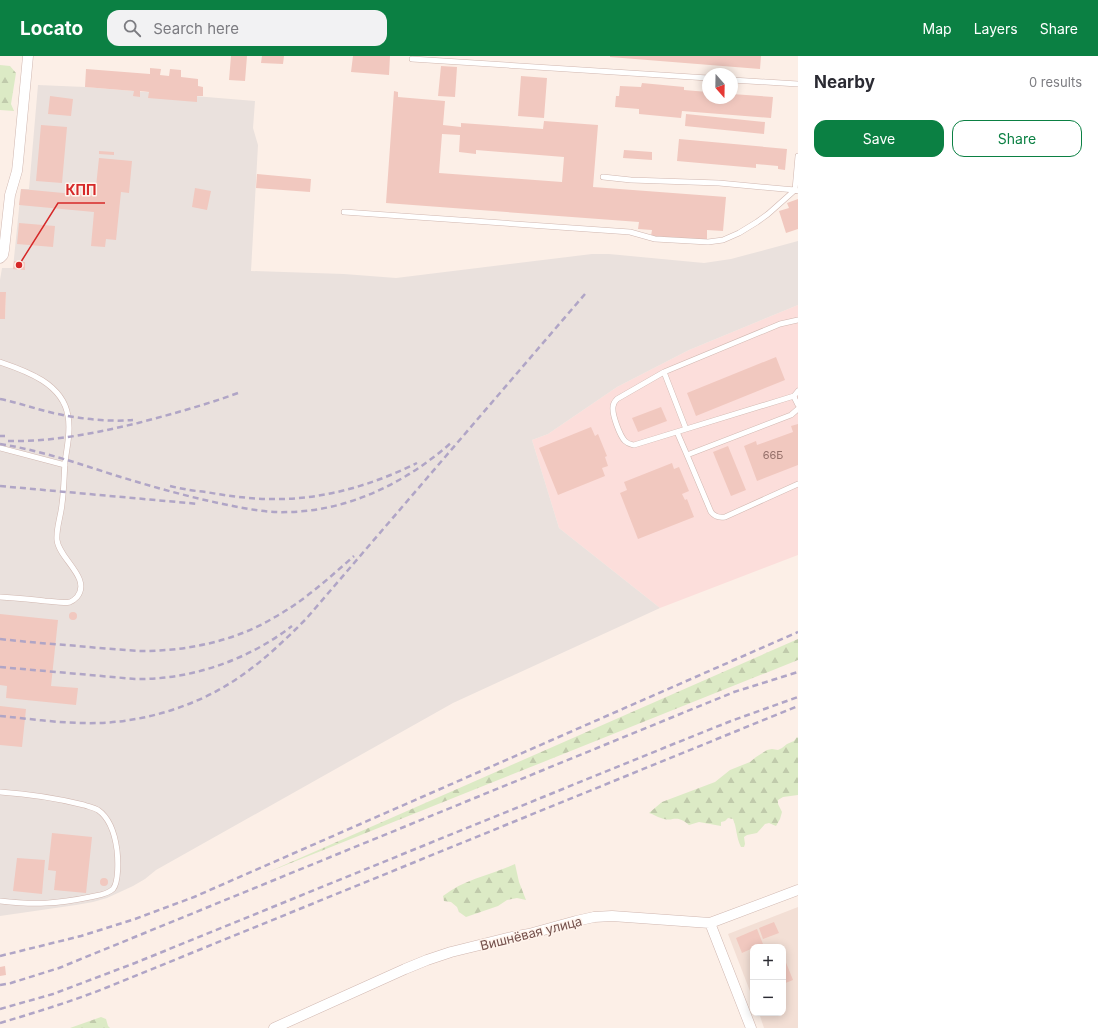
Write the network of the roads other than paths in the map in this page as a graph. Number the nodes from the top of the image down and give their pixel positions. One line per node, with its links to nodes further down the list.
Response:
1 (28, 56): 10 (street)
2 (412, 59): 3 (lane)
3 (702, 78)
4 (738, 80): 5 (lane)
5 (798, 84)
6 (798, 156): 8 (lane)
7 (603, 178): 8 (lane)
8 (796, 191): 9 (lane)
9 (344, 212)
10 (0, 258)
11 (798, 320): 13 (lane)
12 (0, 362): 22 (lane)
13 (664, 372): 18 (lane); 19 (lane)
14 (798, 391): 15 (lane)
15 (794, 396): 16 (lane); 18 (lane)
16 (798, 405)
17 (798, 409): 21 (lane)
18 (686, 429): 19 (lane)
19 (677, 432): 21 (lane)
20 (0, 448): 22 (lane)
21 (686, 455): 23 (lane)
22 (65, 465): 24 (lane)
23 (798, 484)
24 (0, 597)
25 (0, 792): 27 (lane)
26 (798, 890): 28 (street, Вишнёвая улица)
27 (0, 901)
28 (710, 923): 29 (street, Вишнёвая улица); 30 (street)
29 (274, 1028)
30 (751, 1028)

